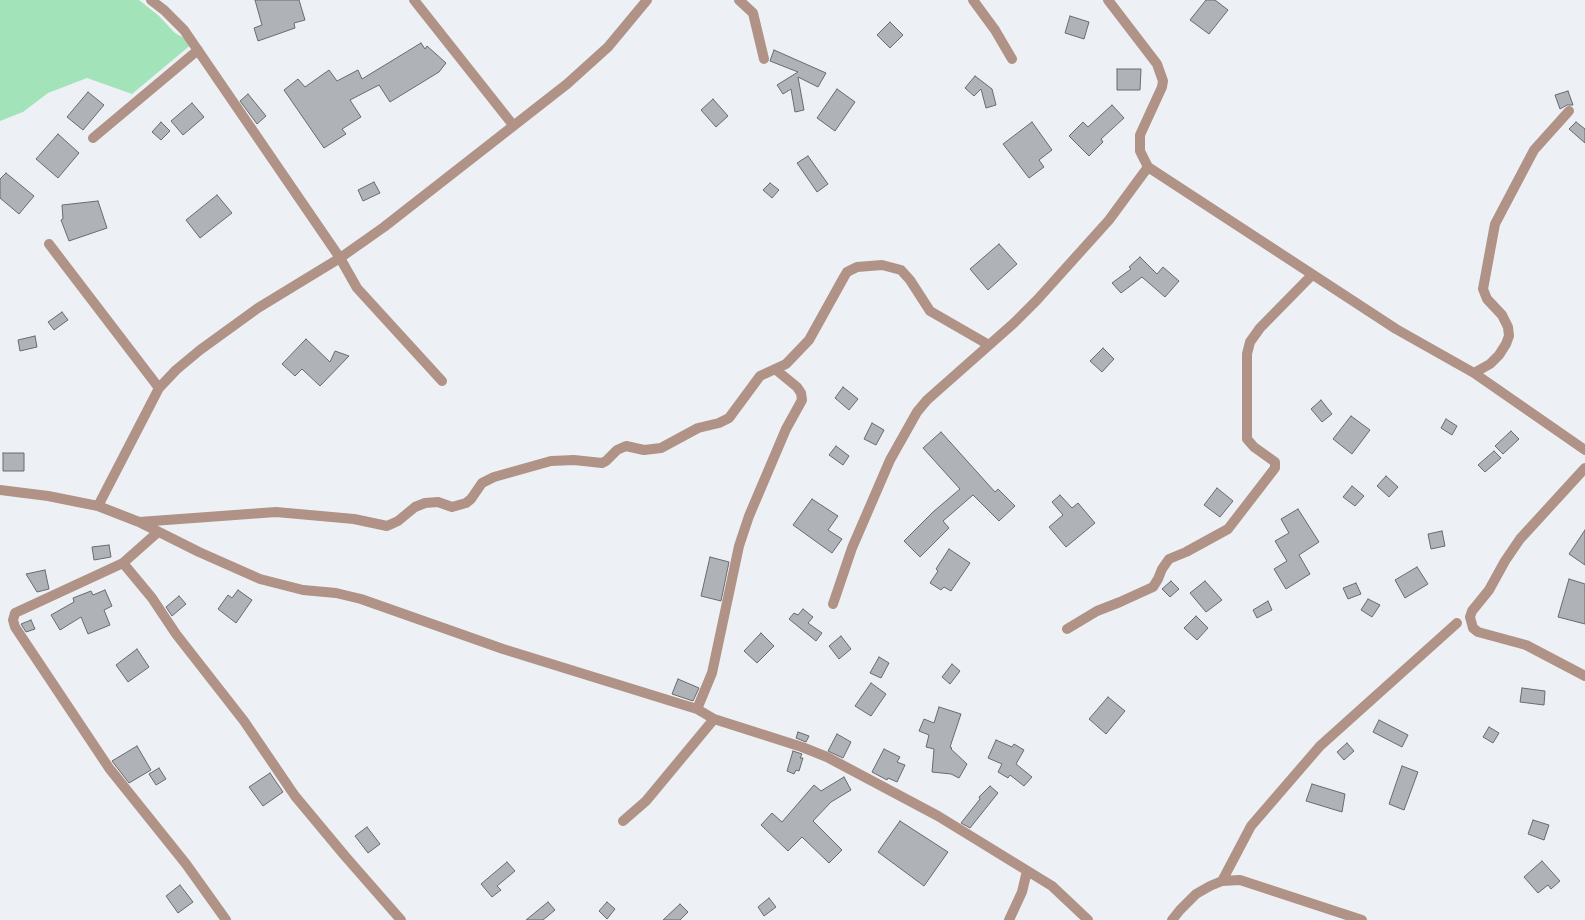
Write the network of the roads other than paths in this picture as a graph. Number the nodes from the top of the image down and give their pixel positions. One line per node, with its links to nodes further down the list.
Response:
1 (151, 0): 7 (street)
2 (414, 0): 11 (street)
3 (647, 0): 11 (street)
4 (739, 0): 8 (street)
5 (973, 0): 9 (street)
6 (1108, 0): 13 (street)
7 (198, 50): 12 (street); 15 (street)
8 (764, 59)
9 (1012, 59)
10 (1569, 112): 19 (street)
11 (513, 125): 15 (street)
12 (93, 138)
13 (1148, 167): 16 (street); 17 (street)
14 (49, 244): 21 (street)
15 (340, 258): 20 (street); 21 (street)
16 (1312, 275): 19 (street); 31 (street)
17 (989, 345): 18 (street); 29 (street)
18 (775, 369): 26 (street); 33 (street)
19 (1474, 373): 22 (street)
20 (442, 381)
21 (159, 388): 25 (street)
22 (1585, 450)
23 (1585, 468): 32 (street)
24 (0, 490): 25 (street)
25 (98, 506): 26 (street)
26 (139, 522): 27 (street)
27 (158, 532): 28 (street); 33 (street)
28 (123, 562): 38 (street); 39 (street)
29 (833, 604)
30 (1457, 623): 37 (street)
31 (1067, 629)
32 (1585, 676)
33 (697, 709): 34 (street)
34 (714, 719): 35 (street); 36 (street)
35 (623, 822)
36 (1027, 871): 40 (street); 41 (street)
37 (1222, 881): 42 (street); 43 (street)
38 (395, 918)
39 (226, 920)
40 (1009, 920)
41 (1088, 920)
42 (1172, 920)
43 (1362, 920)

